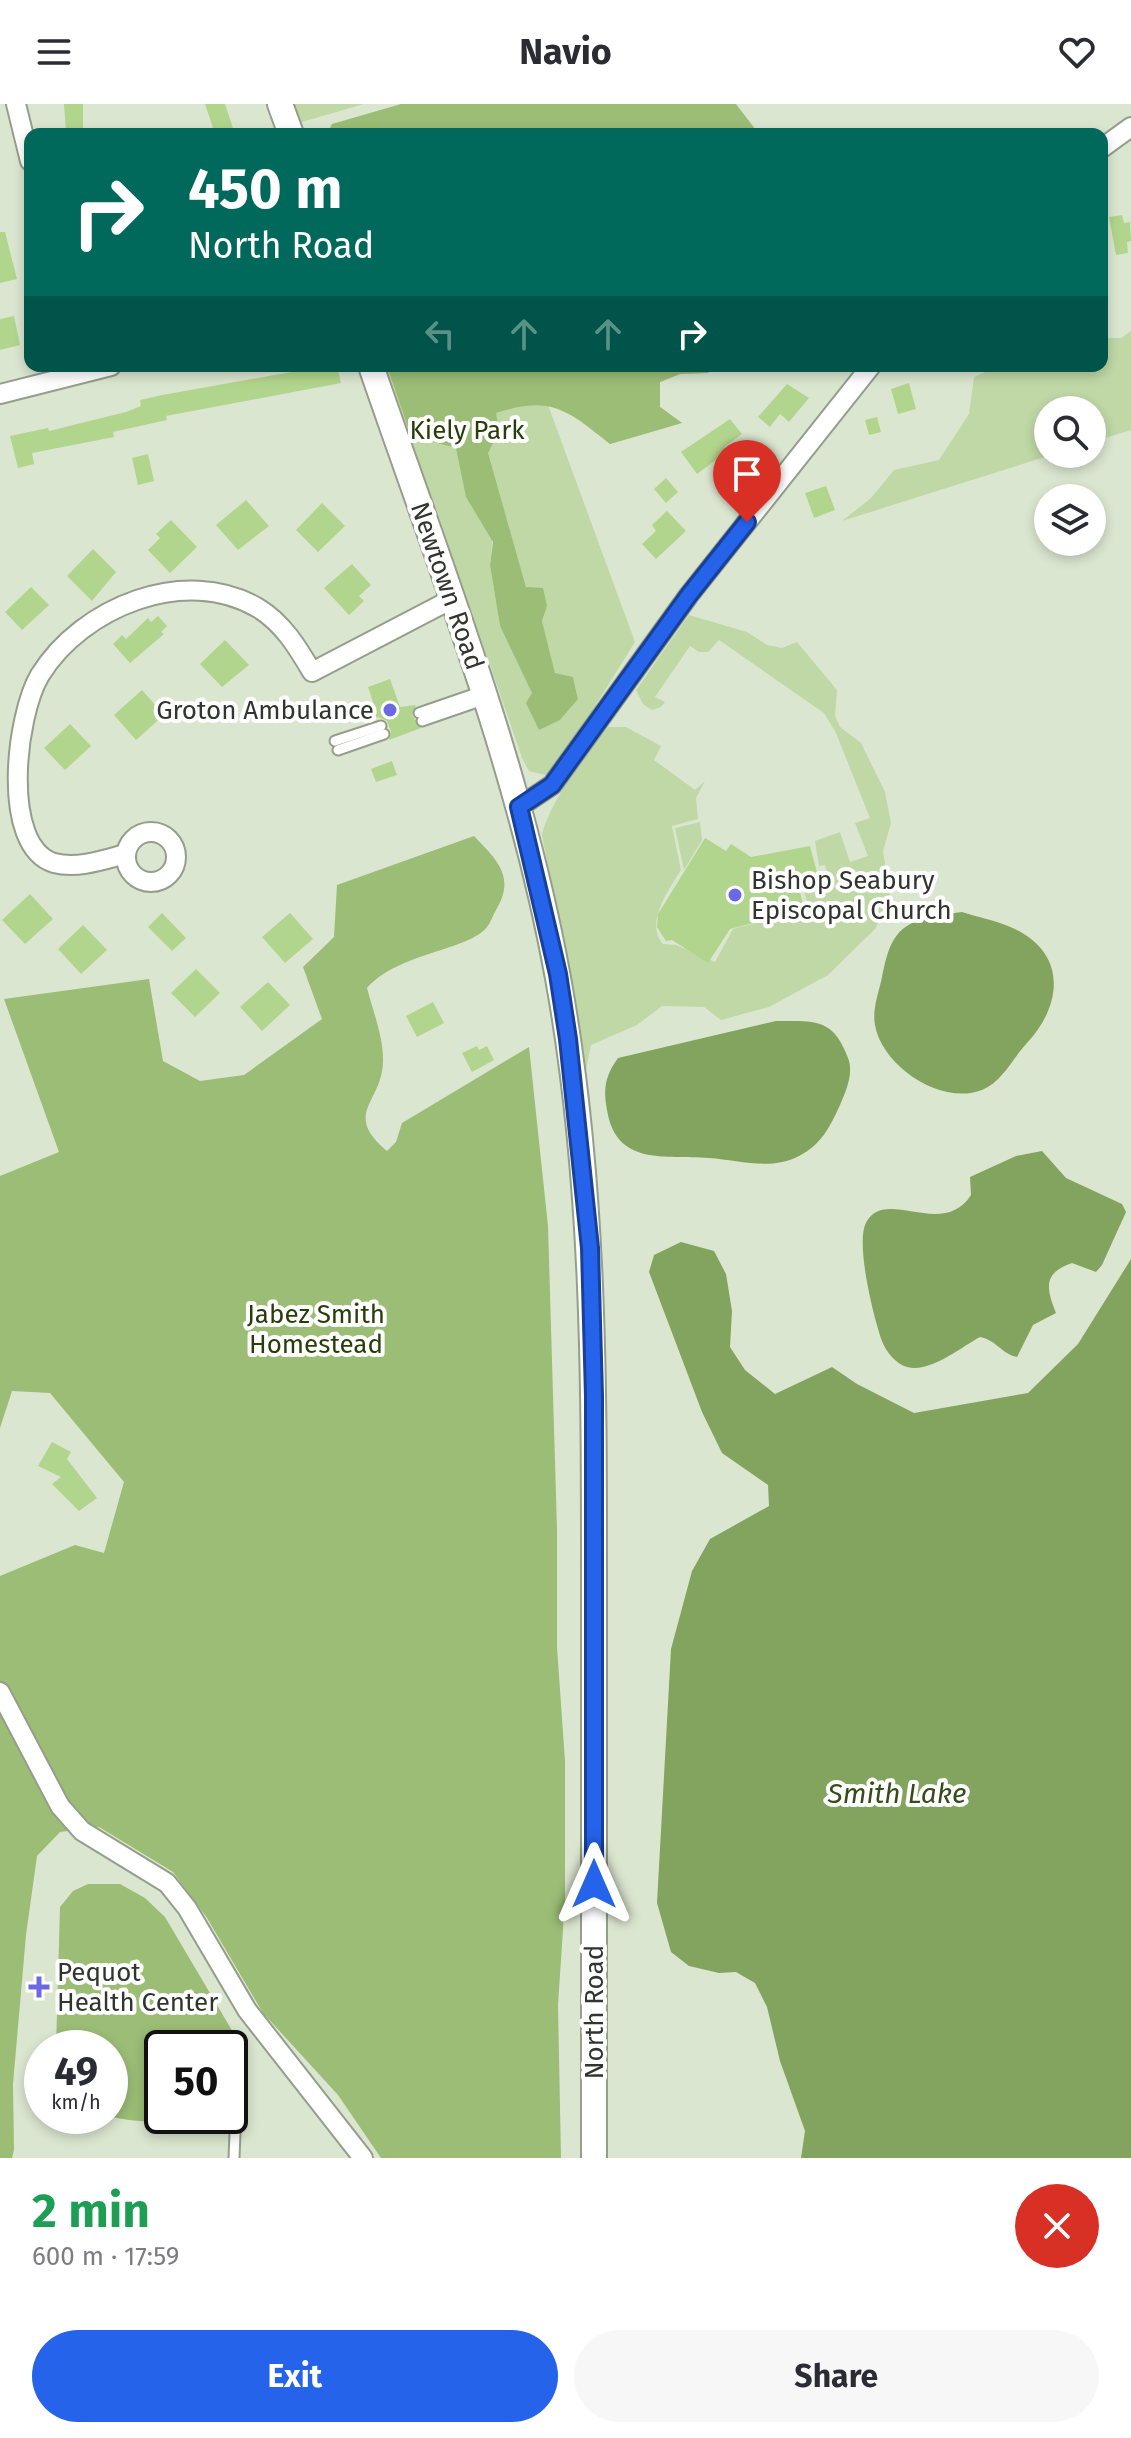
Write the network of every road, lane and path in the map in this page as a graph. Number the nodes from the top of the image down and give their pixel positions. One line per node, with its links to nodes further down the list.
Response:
1 (16, 104): 5 (street)
2 (280, 104): 4 (main road)
3 (1131, 127): 6 (street)
4 (289, 128)
5 (24, 137)
6 (1108, 144)
7 (73, 372): 10 (street)
8 (373, 372): 11 (main road, Newtown Road)
9 (866, 372): 16 (street)
10 (0, 394)
11 (452, 599): 12 (main road, Newtown Road); 17 (street)
12 (485, 695): 13 (lane); 16 (main road, Newtown Road)
13 (420, 717)
14 (382, 730): 15 (lane)
15 (336, 745)
16 (519, 807): 22 (main road, North Road)
17 (126, 854)
18 (0, 1692): 21 (street)
19 (235, 2134): 20 (lane)
20 (234, 2158)
21 (363, 2158)
22 (594, 2158)

